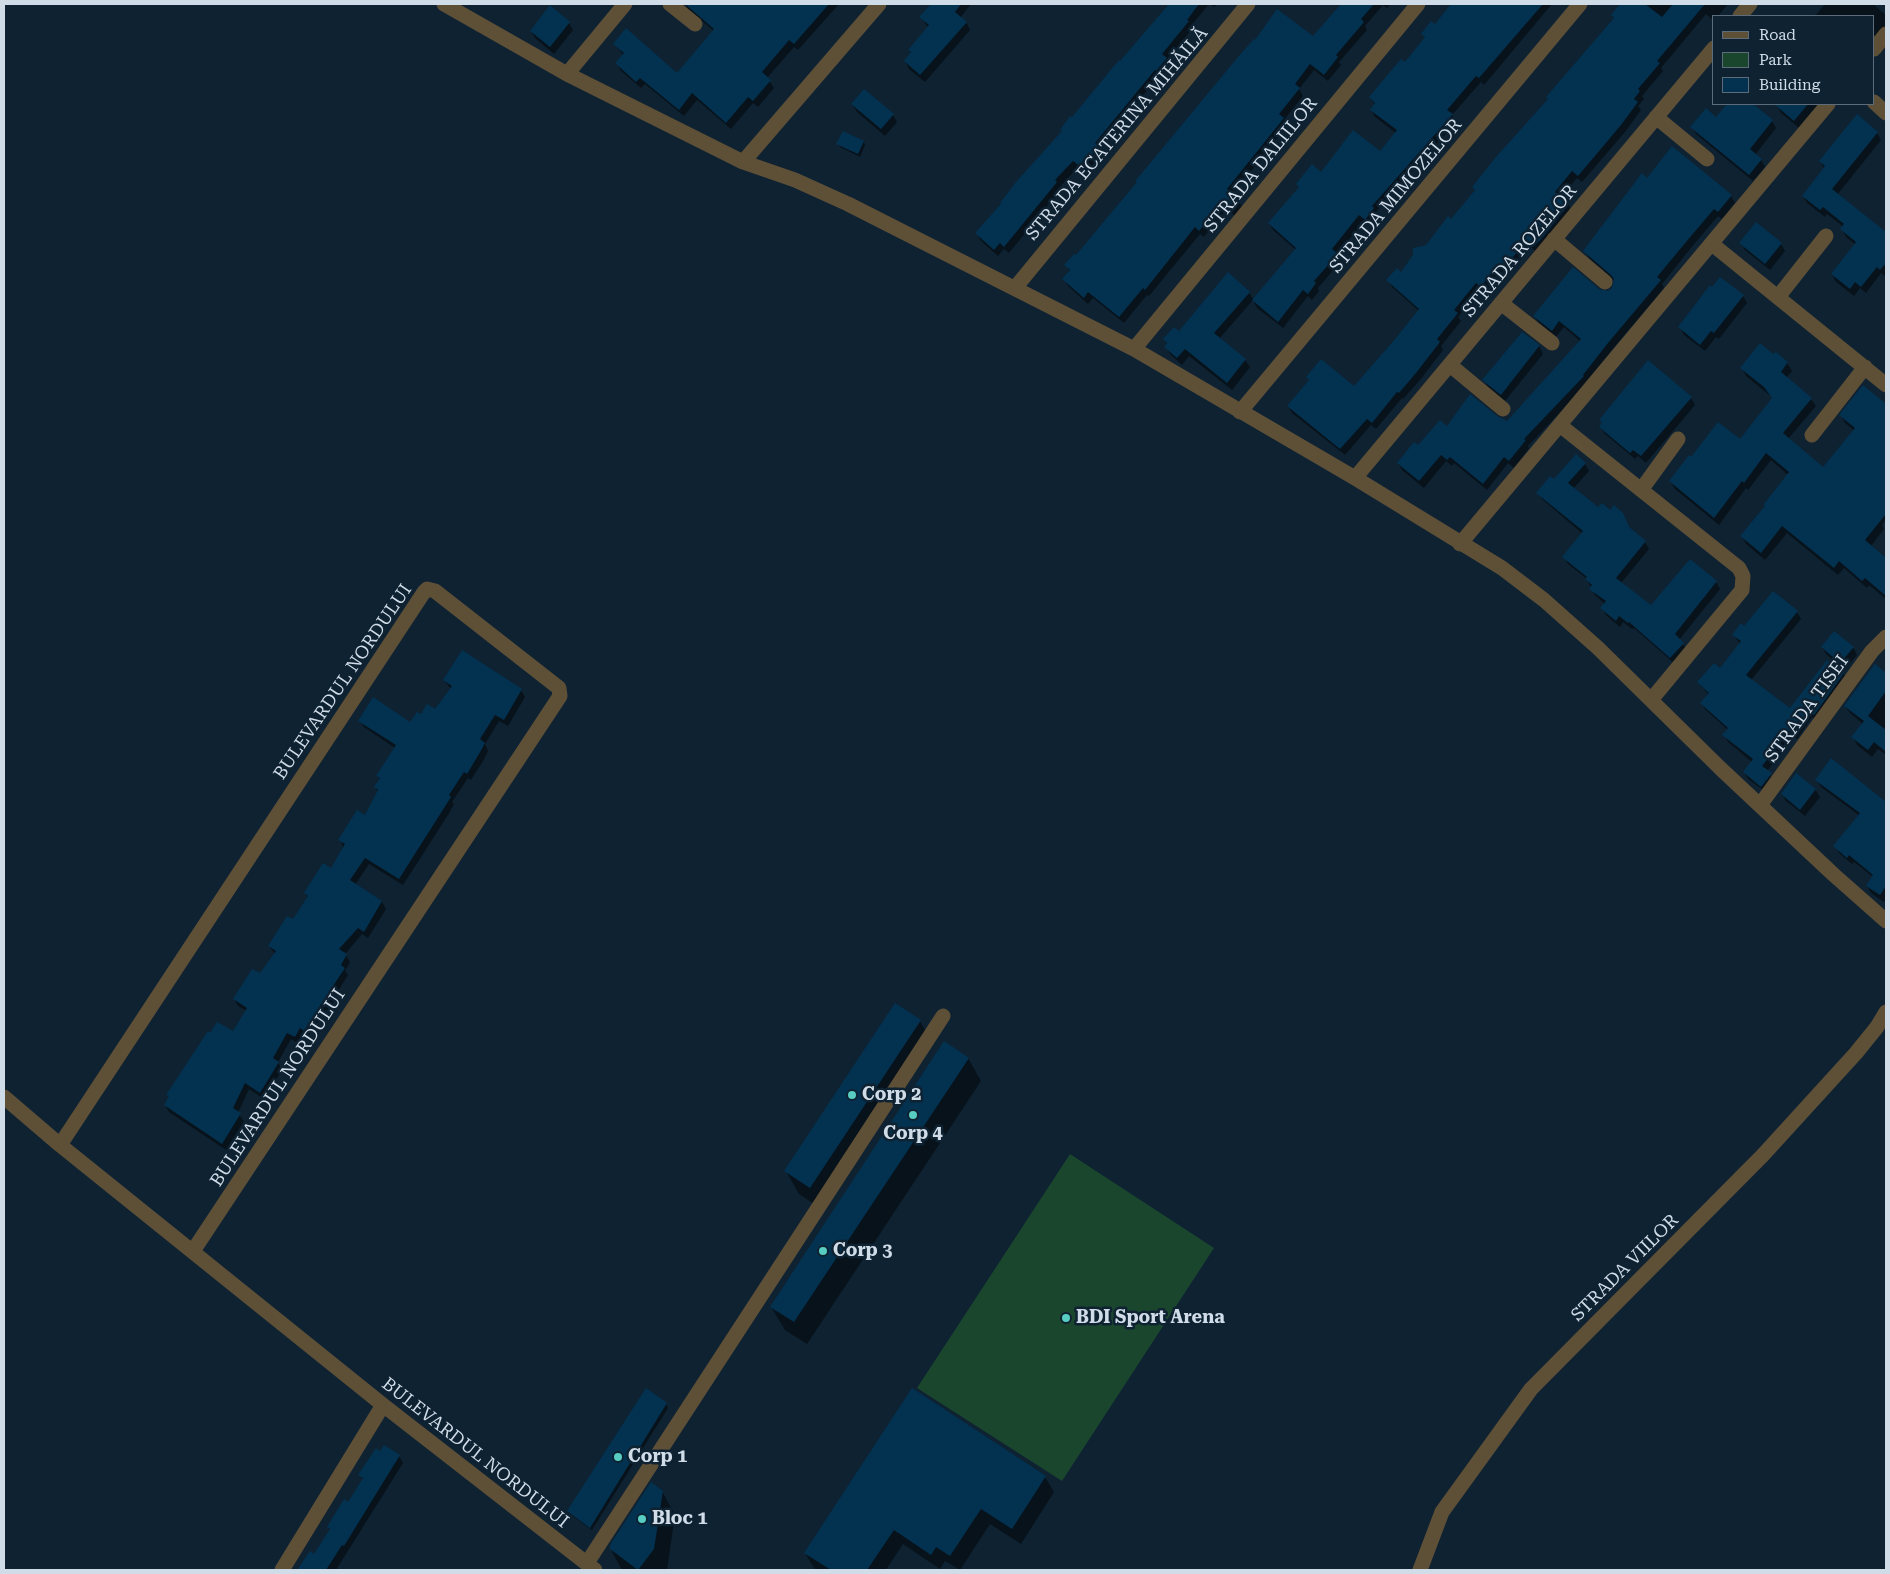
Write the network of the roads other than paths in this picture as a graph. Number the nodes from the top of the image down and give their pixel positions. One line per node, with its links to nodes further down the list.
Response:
1 (444, 4): 14 (street)
2 (625, 4): 14 (street)
3 (670, 4): 10 (street)
4 (879, 4): 20 (street)
5 (1248, 4): 25 (street, STRADA ECATERINA MIHĂILĂ)
6 (1418, 4): 29 (street, STRADA DALIILOR)
7 (1580, 4): 34 (street, STRADA MIMOZELOR)
8 (1750, 4): 9 (street)
9 (1741, 15)
10 (695, 24)
11 (1886, 34): 12 (street)
12 (1875, 48)
13 (1712, 54): 18 (street, STRADA ROZELOR)
14 (567, 74): 20 (street)
15 (1875, 103): 17 (street)
16 (1827, 105): 23 (street)
17 (1886, 112)
18 (1656, 118): 19 (street); 22 (street, STRADA ROZELOR)
19 (1707, 159)
20 (743, 162): 25 (street)
21 (1826, 236): 26 (street)
22 (1554, 239): 24 (street); 27 (street, STRADA ROZELOR)
23 (1712, 244): 26 (street); 35 (street)
24 (1605, 282)
25 (1015, 288): 29 (street)
26 (1778, 297): 31 (street)
27 (1501, 303): 28 (street); 30 (street, STRADA ROZELOR)
28 (1552, 344)
29 (1134, 349): 34 (street)
30 (1450, 365): 33 (street); 38 (street, STRADA ROZELOR)
31 (1865, 367): 32 (street); 36 (street)
32 (1885, 381)
33 (1503, 408)
34 (1240, 412): 38 (street)
35 (1561, 426): 39 (street); 40 (street)
36 (1812, 435)
37 (1678, 440): 39 (street)
38 (1355, 478): 40 (street)
39 (1641, 490): 42 (street)
40 (1460, 544): 42 (street)
41 (1886, 636): 43 (street, STRADA TISEI)
42 (1651, 700): 43 (street)
43 (1760, 805): 44 (street)
44 (1886, 921)
45 (1886, 1012): 53 (street, STRADA VIILOR)
46 (943, 1016): 51 (street)
47 (4, 1097): 48 (street, BULEVARDUL NORDULUI)
48 (60, 1145): 49 (street, BULEVARDUL NORDULUI); 49 (street, BULEVARDUL NORDULUI)
49 (193, 1251): 50 (street, BULEVARDUL NORDULUI)
50 (383, 1405): 51 (street, BULEVARDUL NORDULUI); 52 (street)
51 (591, 1567)
52 (282, 1570)
53 (1420, 1570)

